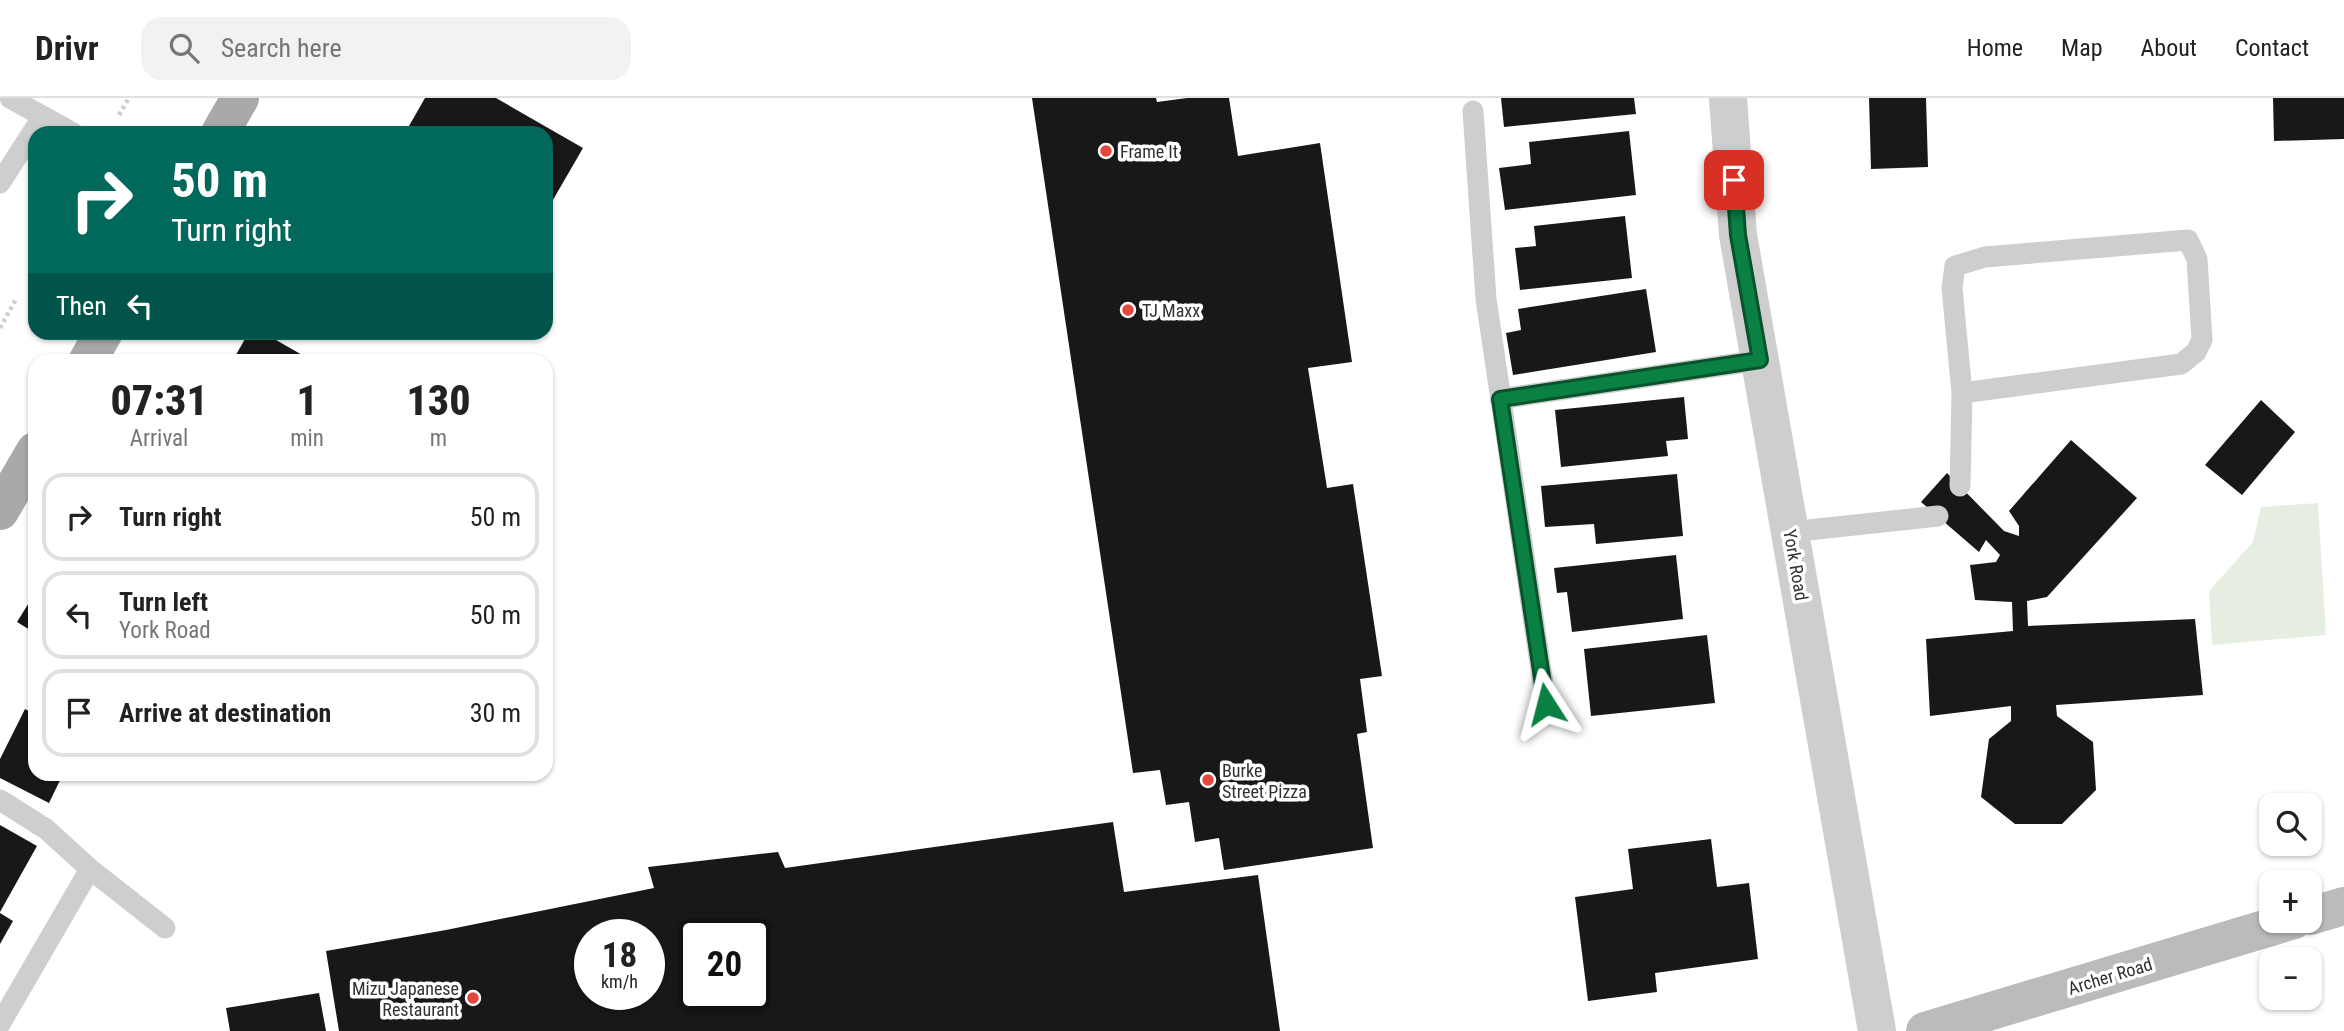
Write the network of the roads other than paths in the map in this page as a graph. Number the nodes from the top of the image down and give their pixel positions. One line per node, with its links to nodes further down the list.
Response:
1 (10, 98): 5 (lane)
2 (240, 98): 8 (main road)
3 (1728, 98): 11 (street, York Road)
4 (1473, 111): 13 (lane)
5 (43, 116): 6 (lane); 7 (lane)
6 (37, 126)
7 (61, 126)
8 (224, 126)
9 (28, 139): 10 (lane)
10 (0, 183)
11 (1760, 360): 13 (lane); 18 (street, York Road)
12 (1962, 393): 12 (lane); 15 (lane)
13 (1500, 399): 19 (lane)
14 (28, 463): 16 (main road)
15 (1960, 486)
16 (0, 511)
17 (1938, 516): 18 (lane)
18 (1790, 532): 27 (street, York Road)
19 (1546, 704)
20 (0, 800): 21 (lane)
21 (90, 870): 24 (lane); 26 (lane)
22 (2344, 906): 23 (street)
23 (2322, 912)
24 (165, 928)
25 (2259, 931): 28 (street, Archer Road)
26 (0, 1024)
27 (1877, 1031)
28 (1925, 1031)

